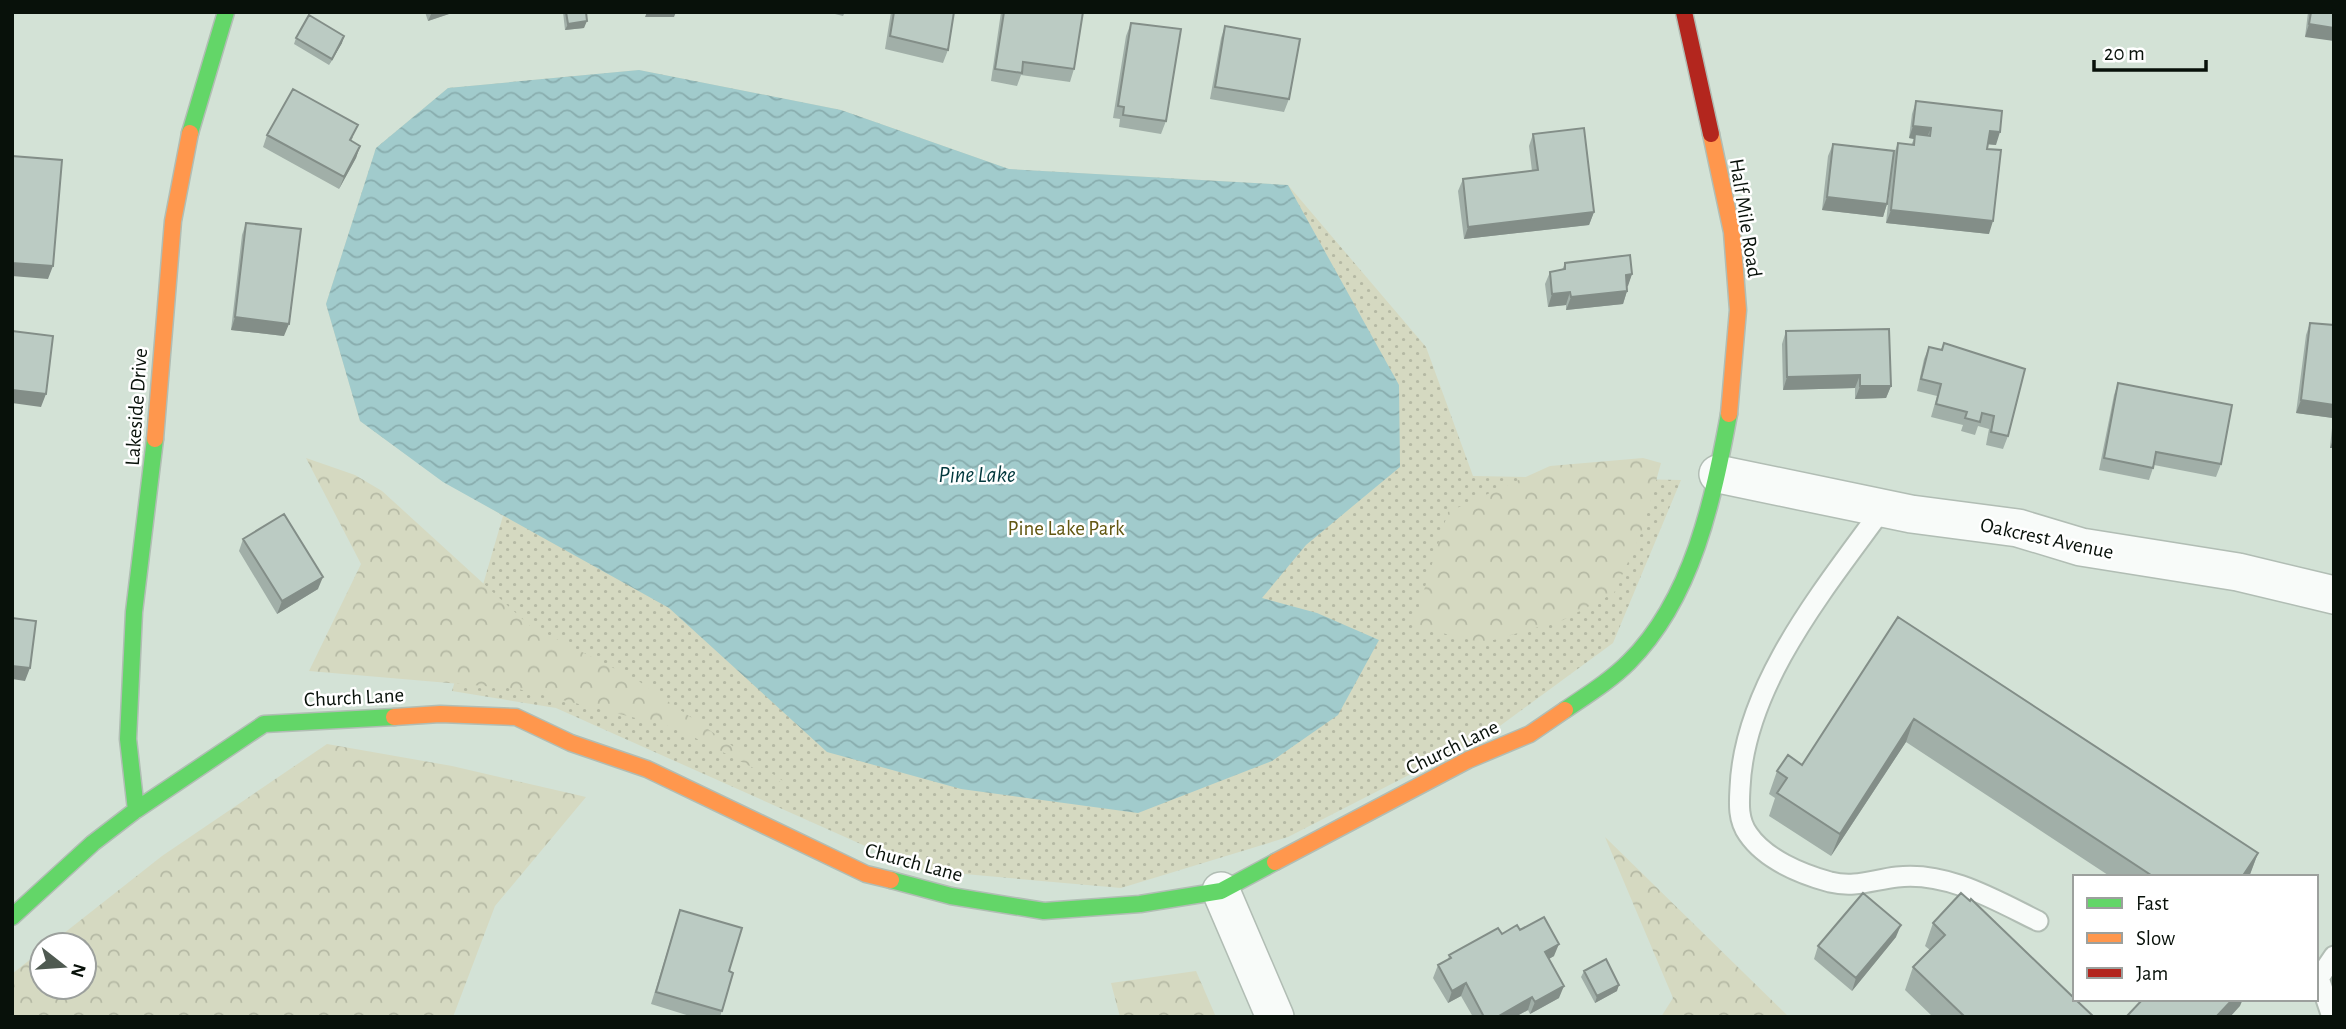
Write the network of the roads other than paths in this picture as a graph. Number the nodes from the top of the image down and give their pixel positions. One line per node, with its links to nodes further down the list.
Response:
1 (226, 12): 6 (street, Lakeside Drive)
2 (1684, 12): 3 (street, Half Mile Road)
3 (1718, 474): 4 (street, Oakcrest Avenue); 7 (street, Church Lane)
4 (1883, 508): 5 (street, Oakcrest Avenue); 9 (lane)
5 (2334, 594)
6 (136, 810): 7 (street, Church Lane); 8 (street, Church Lane)
7 (1221, 891): 11 (street)
8 (12, 917)
9 (2038, 921)
10 (2334, 956): 12 (lane)
11 (1275, 1017)
12 (2332, 1017)

